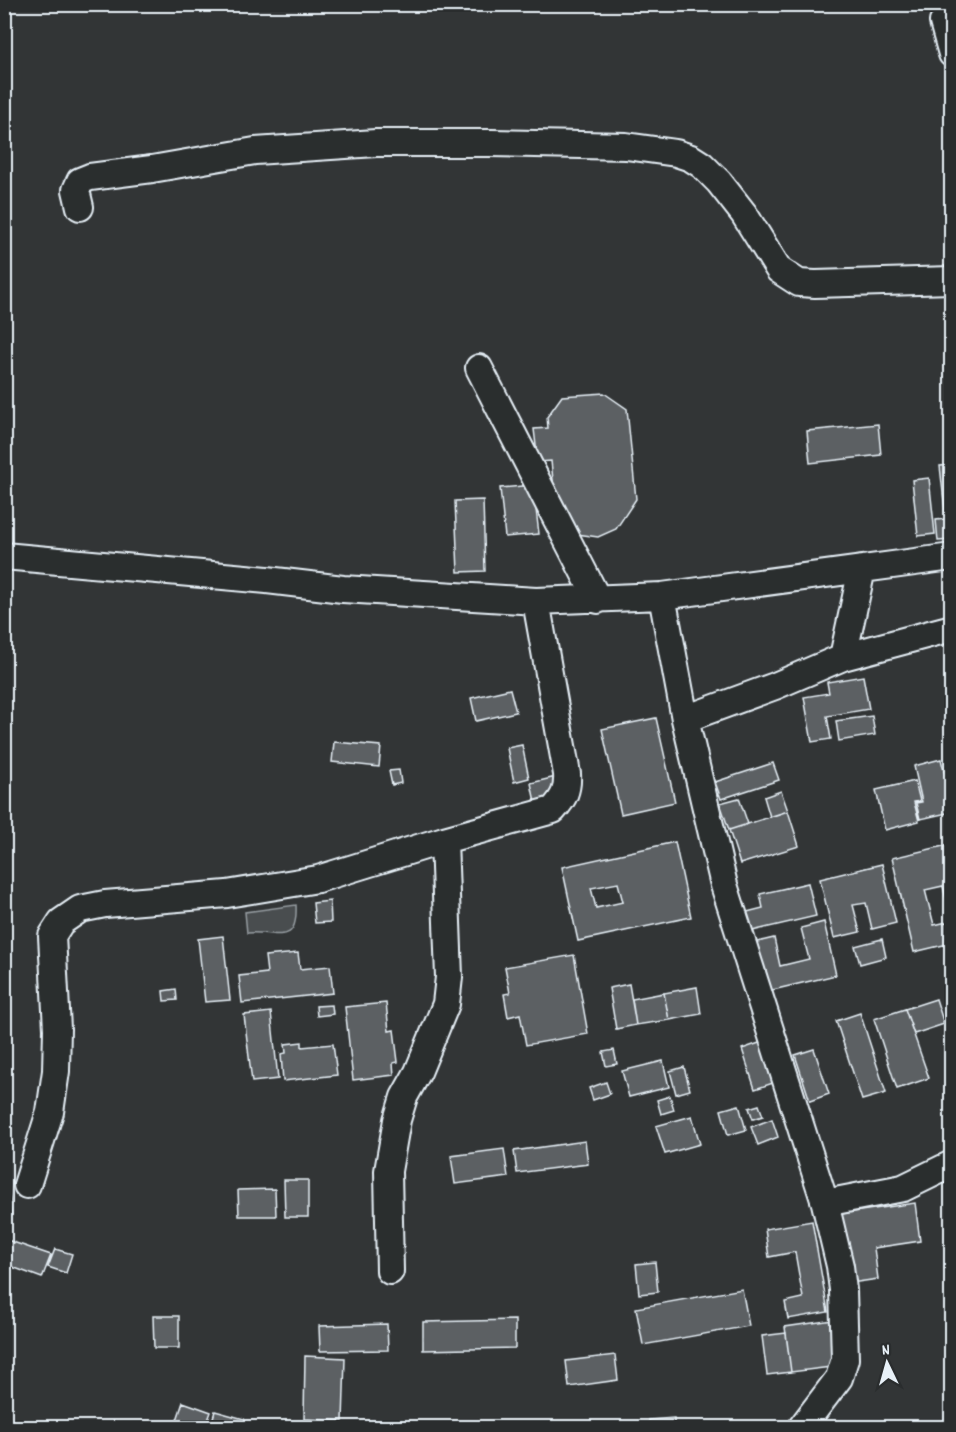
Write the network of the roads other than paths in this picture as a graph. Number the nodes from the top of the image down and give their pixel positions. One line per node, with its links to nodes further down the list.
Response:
1 (944, 22): 2 (street)
2 (951, 54)
3 (80, 207): 4 (street)
4 (951, 280)
5 (479, 368): 10 (street)
6 (4, 556): 11 (street)
7 (951, 557): 8 (street)
8 (862, 569): 9 (street); 13 (street)
9 (662, 596): 10 (street); 14 (street)
10 (598, 600): 11 (street)
11 (536, 601): 15 (street)
12 (951, 628): 13 (street)
13 (843, 657): 14 (street)
14 (685, 719): 18 (street)
15 (444, 840): 17 (street); 19 (street)
16 (951, 1164): 18 (street)
17 (27, 1185)
18 (825, 1203): 20 (street)
19 (390, 1271)
20 (801, 1428)

